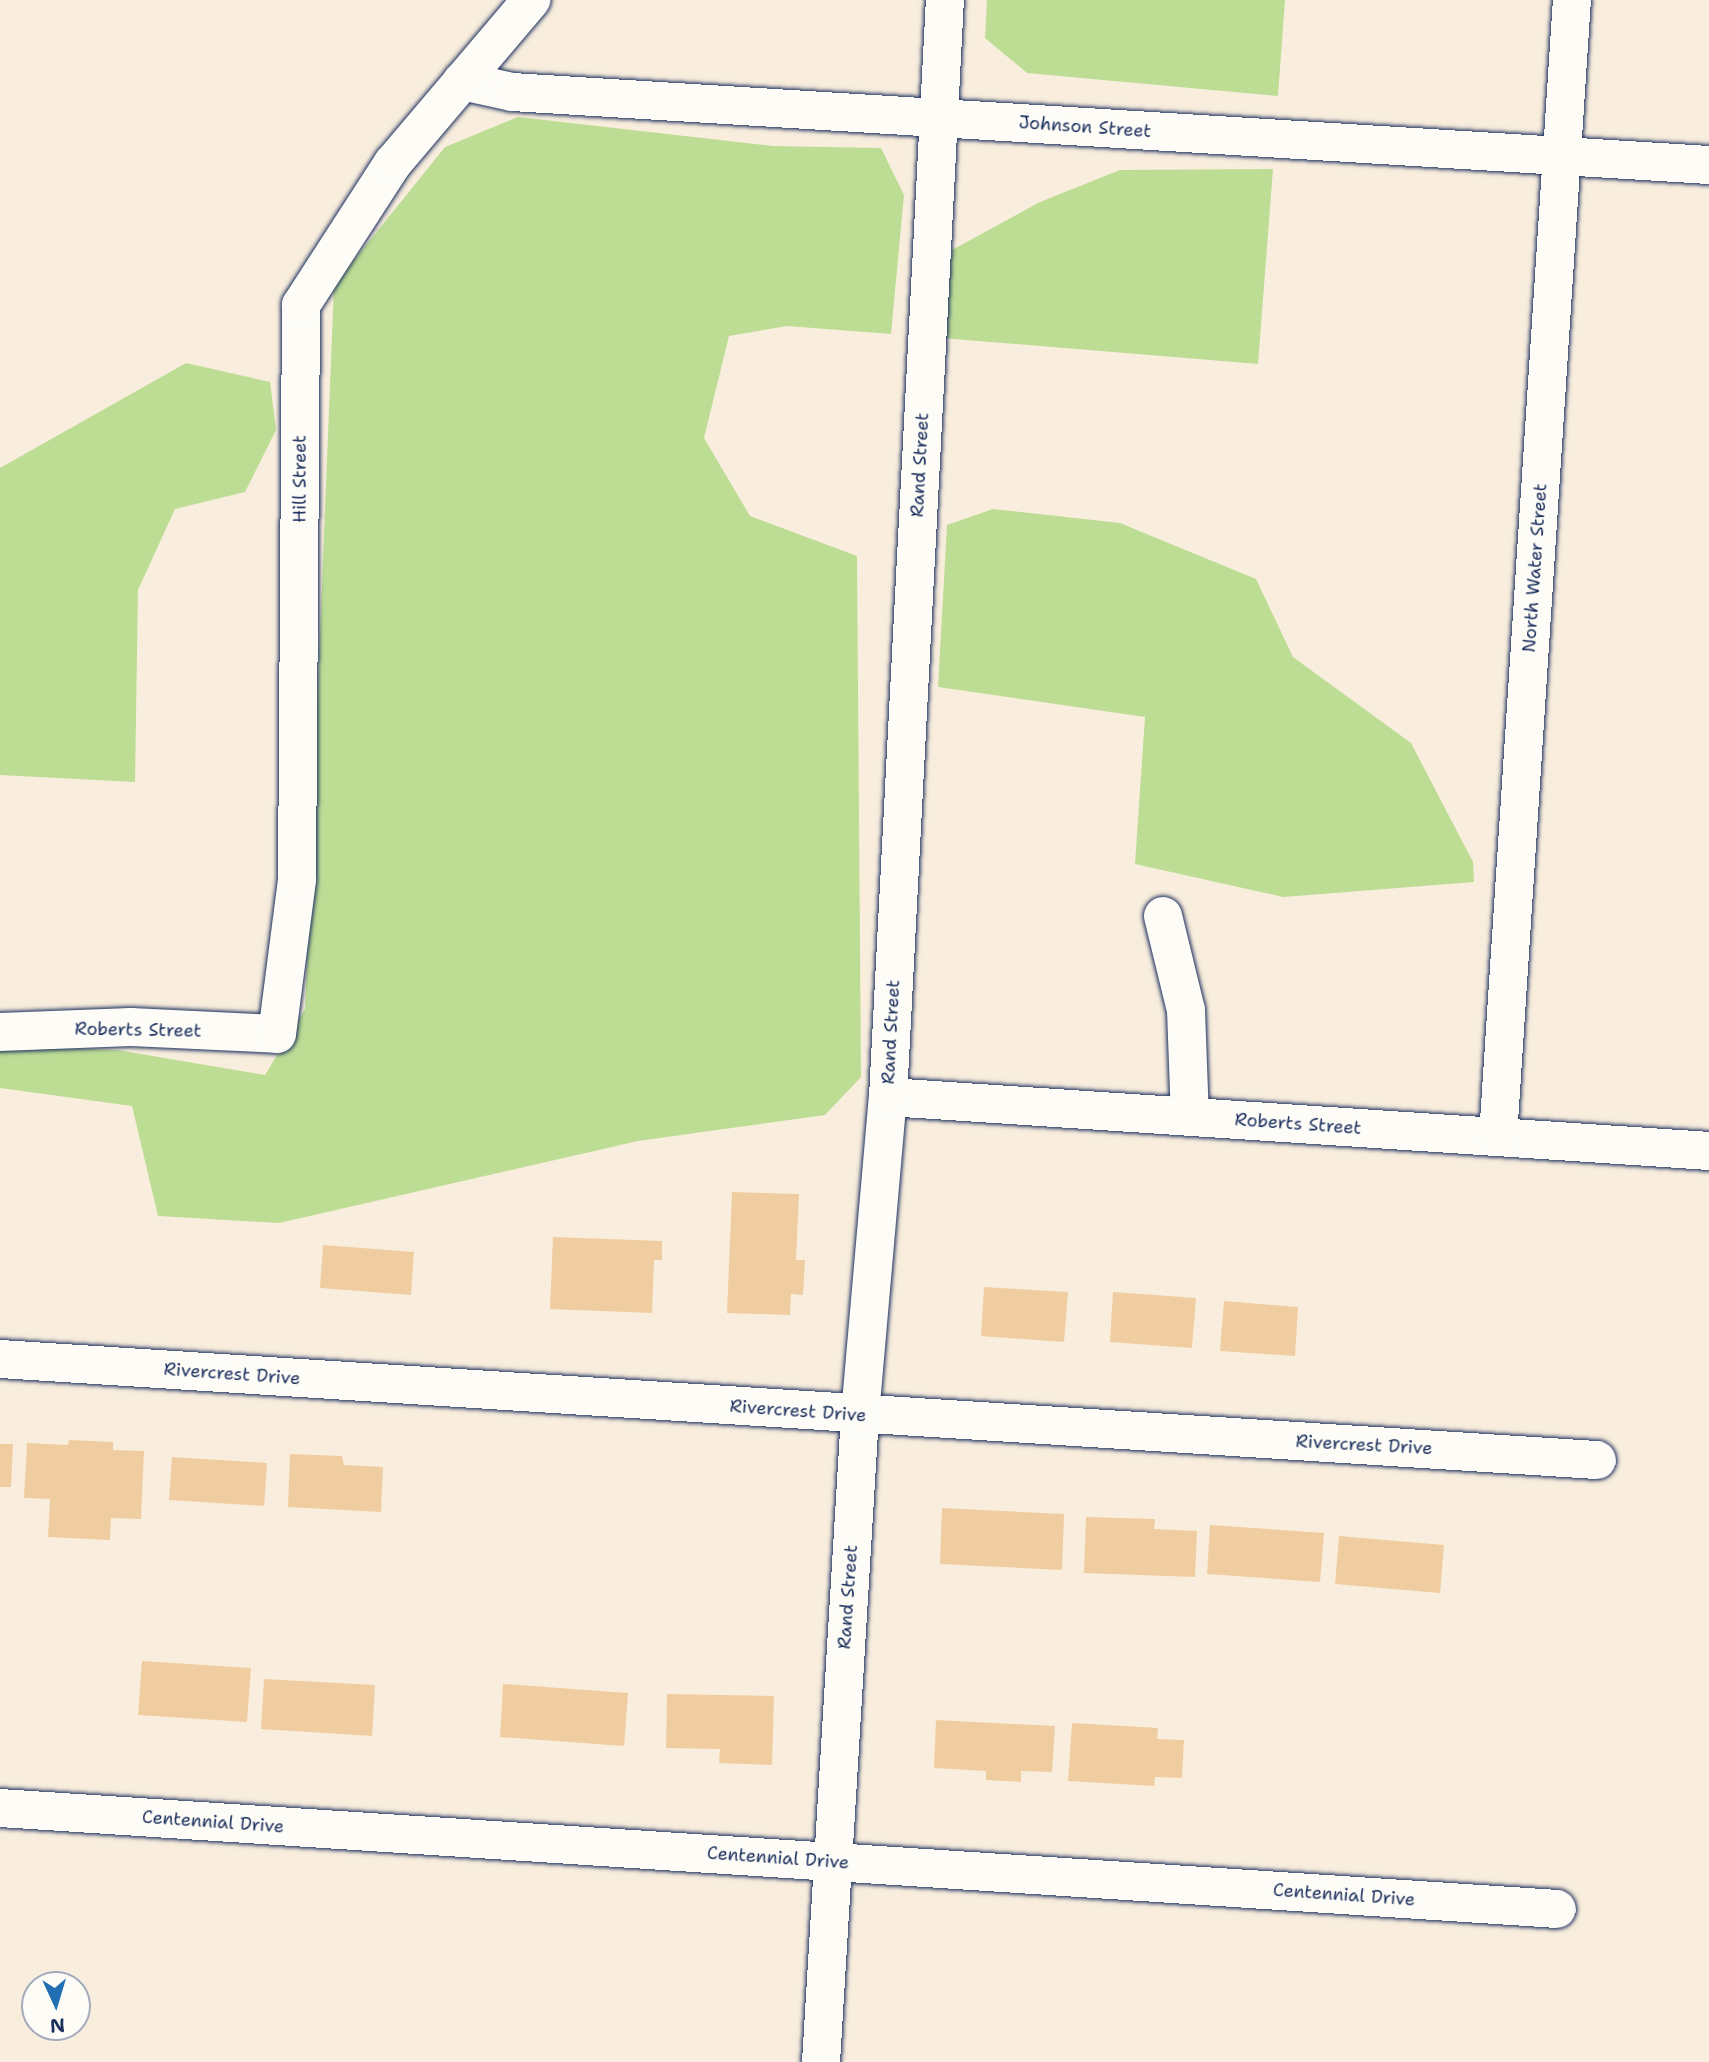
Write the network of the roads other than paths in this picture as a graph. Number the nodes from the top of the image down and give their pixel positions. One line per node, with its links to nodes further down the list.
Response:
1 (531, 0): 4 (street, Hill Street)
2 (944, 0): 5 (street, Rand Street)
3 (1572, 0): 6 (street, North Water Street)
4 (462, 81): 5 (street, Johnson Street); 10 (street, Hill Street)
5 (937, 117): 6 (street, Johnson Street); 11 (street, Rand Street)
6 (1562, 159): 7 (street, Johnson Street); 13 (street, North Water Street)
7 (1709, 165)
8 (1163, 916): 12 (street)
9 (0, 1032): 10 (street, Roberts Street)
10 (277, 1034)
11 (888, 1097): 12 (street, Roberts Street); 16 (street, Rand Street)
12 (1190, 1117): 13 (street, Roberts Street)
13 (1498, 1137): 14 (street, Roberts Street)
14 (1709, 1151)
15 (0, 1359): 16 (street, Rivercrest Drive)
16 (860, 1415): 17 (street, Rivercrest Drive); 19 (street, Rand Street)
17 (1597, 1460)
18 (0, 1808): 19 (street, Centennial Drive)
19 (831, 1861): 20 (street, Centennial Drive); 21 (street, Rand Street)
20 (1557, 1909)
21 (821, 2062)

